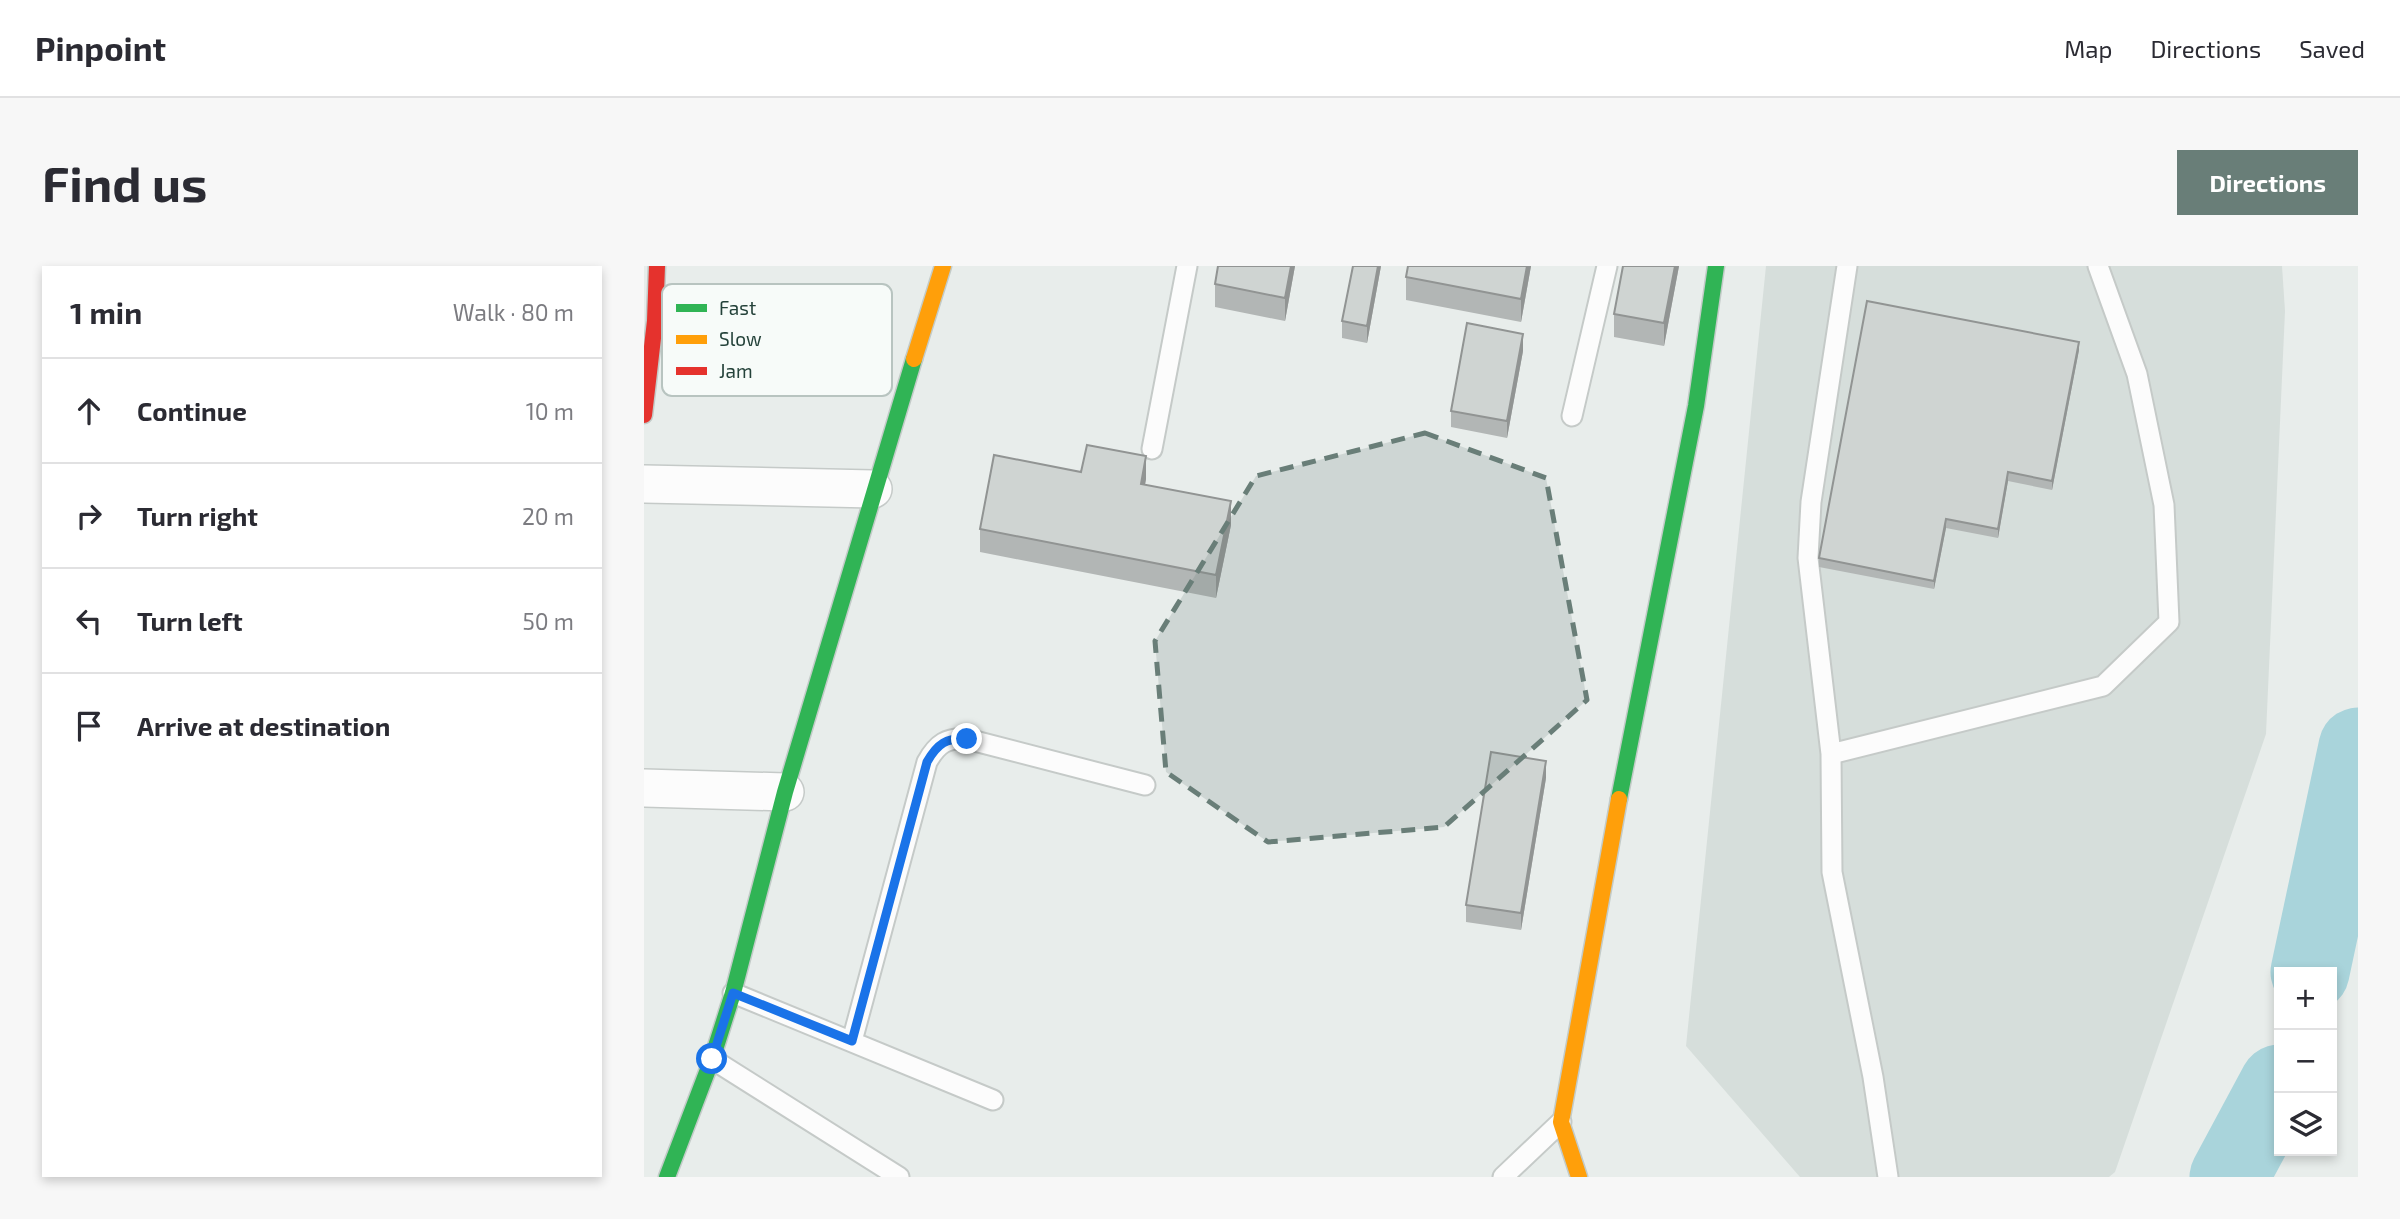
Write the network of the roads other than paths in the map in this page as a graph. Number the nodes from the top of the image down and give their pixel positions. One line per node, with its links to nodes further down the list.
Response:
1 (656, 266): 8 (street)
2 (943, 266): 12 (street)
3 (1187, 266): 10 (lane)
4 (1607, 266): 9 (lane)
5 (1716, 266): 21 (street)
6 (1847, 266): 13 (lane)
7 (2098, 266): 13 (lane)
8 (644, 415)
9 (1572, 416)
10 (1152, 449)
11 (644, 484): 12 (street)
12 (873, 489): 16 (street)
13 (1831, 754): 26 (lane)
14 (1145, 785): 18 (lane)
15 (644, 788): 16 (street)
16 (785, 792): 17 (street)
17 (733, 993): 18 (lane); 19 (street)
18 (852, 1041): 20 (lane)
19 (712, 1059): 22 (street); 23 (lane)
20 (993, 1100)
21 (1561, 1122): 24 (lane); 25 (street)
22 (667, 1177)
23 (899, 1177)
24 (1503, 1177)
25 (1579, 1177)
26 (1888, 1177)

